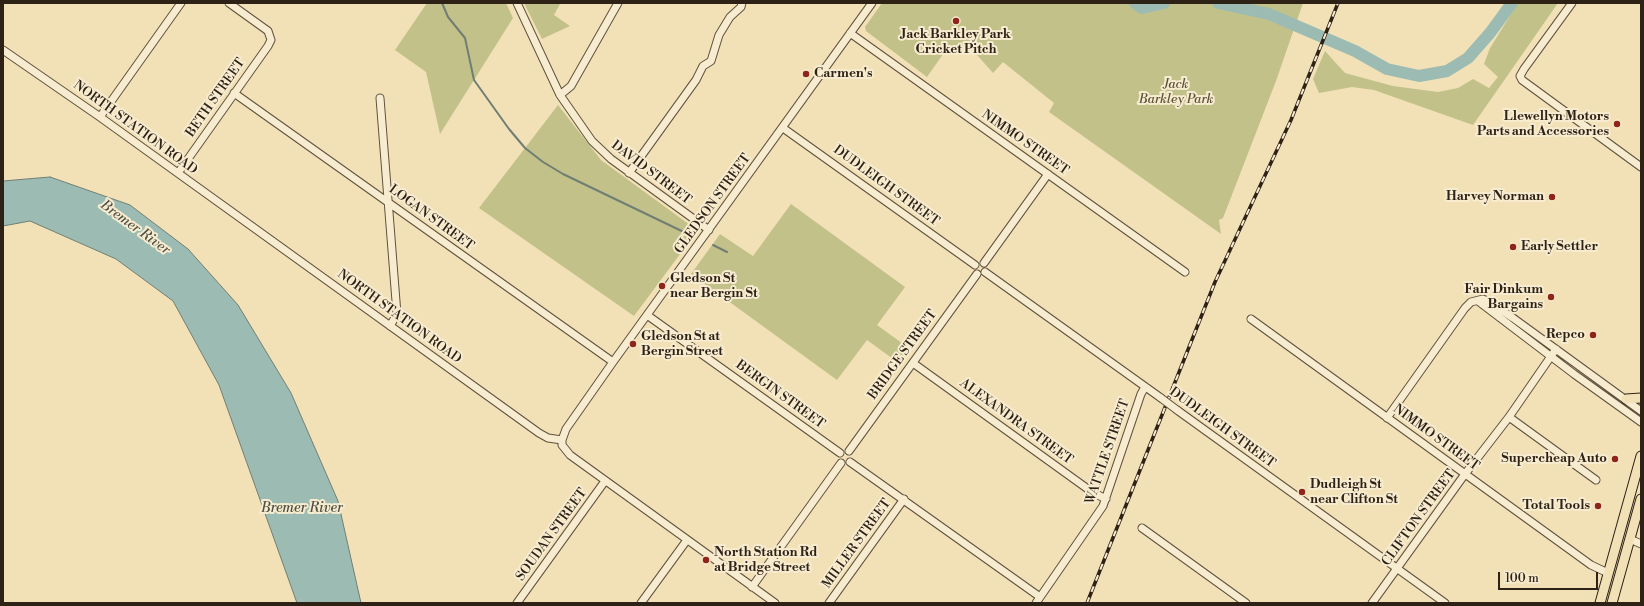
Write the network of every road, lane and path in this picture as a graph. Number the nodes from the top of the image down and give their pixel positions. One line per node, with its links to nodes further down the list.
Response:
1 (181, 3): 13 (street)
2 (229, 3): 10 (street, BETH STREET)
3 (517, 3): 11 (street, DAVID STREET)
4 (618, 3): 11 (street)
5 (742, 3): 17 (street)
6 (872, 3): 8 (street, GLEDSON STREET)
7 (1572, 3): 15 (street)
8 (850, 33): 14 (street, GLEDSON STREET); 18 (street, NIMMO STREET)
9 (3, 50): 13 (street, NORTH STATION ROAD)
10 (234, 93): 16 (street, BETH STREET); 19 (street, LOGAN STREET)
11 (560, 95): 17 (street, DAVID STREET)
12 (380, 98): 19 (street)
13 (100, 117): 16 (street, NORTH STATION ROAD)
14 (783, 128): 20 (street, GLEDSON STREET); 22 (street, DUDLEIGH STREET)
15 (1641, 168)
16 (178, 173): 29 (street, NORTH STATION ROAD)
17 (629, 173): 20 (street, DAVID STREET)
18 (1048, 174): 21 (street); 24 (street, NIMMO STREET)
19 (388, 202): 29 (street); 32 (street, LOGAN STREET)
20 (709, 230): 27 (street, GLEDSON STREET)
21 (984, 263): 22 (street); 23 (street)
22 (975, 265): 25 (street)
23 (985, 272): 25 (street); 34 (street, DUDLEIGH STREET)
24 (1185, 272)
25 (977, 274): 33 (street, BRIDGE STREET)
26 (1478, 301): 30 (street); 31 (street); 39 (street)
27 (648, 315): 32 (street, GLEDSON STREET); 43 (street, BERGIN STREET)
28 (1251, 319): 39 (street, NIMMO STREET)
29 (390, 326): 41 (street, NORTH STATION ROAD)
30 (1556, 349): 31 (street, CLIFTON STREET); 36 (street)
31 (1551, 356): 38 (street, CLIFTON STREET); 40 (street)
32 (613, 362): 41 (street, GLEDSON STREET)
33 (913, 363): 42 (street, BRIDGE STREET); 51 (street, ALEXANDRA STREET)
34 (1145, 387): 51 (street, WATTLE STREET); 57 (street, DUDLEIGH STREET, bridge)
35 (1641, 398): 36 (main road)
36 (1626, 400): 37 (street)
37 (1641, 412)
38 (1509, 417): 47 (street, CLIFTON STREET); 48 (street)
39 (1388, 418): 47 (street, NIMMO STREET)
40 (1641, 422)
41 (562, 440): 49 (street)
42 (849, 451): 43 (street); 45 (street)
43 (840, 453): 46 (street)
44 (1641, 456): 58 (main road)
45 (850, 462): 46 (street); 50 (street)
46 (841, 463): 59 (street)
47 (1465, 474): 57 (street, CLIFTON STREET); 58 (street, NIMMO STREET)
48 (1596, 480)
49 (605, 481): 55 (street); 61 (street, SOUDAN STREET)
50 (904, 499): 60 (street); 64 (street, MILLER STREET)
51 (1106, 499): 60 (street, WATTLE STREET)
52 (1641, 499): 54 (main road)
53 (1142, 528): 65 (street)
54 (1630, 539): 56 (street); 69 (main road)
55 (687, 540): 59 (street); 62 (street)
56 (1641, 544)
57 (1397, 568): 66 (street, CLIFTON STREET); 67 (street, DUDLEIGH STREET)
58 (1608, 573): 68 (main road)
59 (752, 587): 63 (street)
60 (1038, 600)
61 (517, 603)
62 (640, 603)
63 (774, 603)
64 (829, 603)
65 (1246, 603)
66 (1372, 603)
67 (1445, 603)
68 (1600, 603)
69 (1612, 603)

